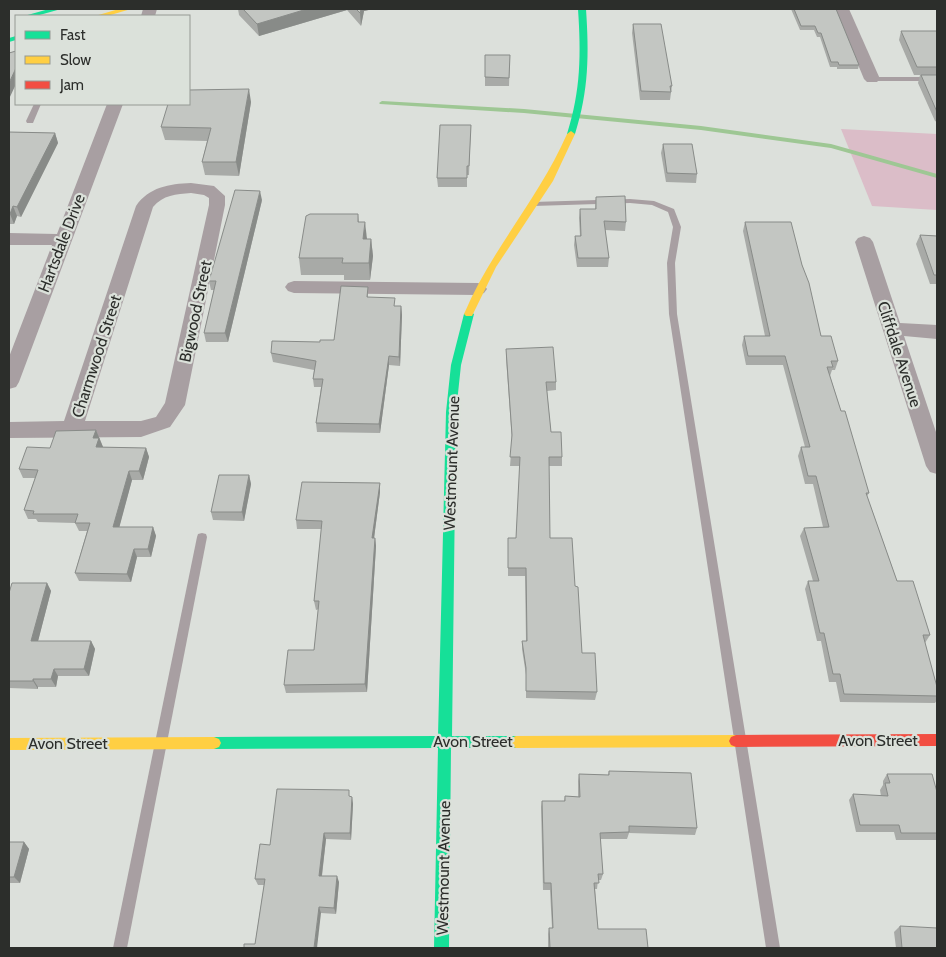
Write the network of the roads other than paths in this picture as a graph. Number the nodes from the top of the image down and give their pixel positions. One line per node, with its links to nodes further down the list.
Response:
1 (57, 9): 5 (street)
2 (127, 9): 6 (street)
3 (582, 9): 13 (street, Westmount Avenue)
4 (842, 9): 7 (street)
5 (32, 15)
6 (102, 15)
7 (872, 79): 8 (lane)
8 (937, 79)
9 (37, 105): 11 (lane)
10 (115, 105): 15 (street, Hartsdale Drive)
11 (30, 121)
12 (151, 197): 22 (street, Bigwood Street); 23 (street, Charmwood Street)
13 (532, 204): 18 (street, Westmount Avenue); 27 (lane)
14 (9, 239): 15 (street)
15 (62, 240): 21 (street, Hartsdale Drive)
16 (864, 242): 19 (street, Cliffdale Avenue)
17 (294, 287): 18 (street)
18 (478, 290): 29 (street, Westmount Avenue)
19 (892, 329): 20 (street); 25 (street, Cliffdale Avenue)
20 (937, 332)
21 (9, 382)
22 (162, 422): 23 (street, Charmwood Street)
23 (72, 429): 24 (street)
24 (9, 430)
25 (937, 466)
26 (202, 537): 30 (lane)
27 (739, 739): 28 (street, Avon Street); 29 (street, Avon Street); 34 (lane)
28 (937, 740)
29 (446, 741): 30 (street, Avon Street); 33 (street, Westmount Avenue)
30 (160, 742): 31 (street, Avon Street); 32 (lane)
31 (9, 744)
32 (120, 948)
33 (441, 948)
34 (773, 948)

